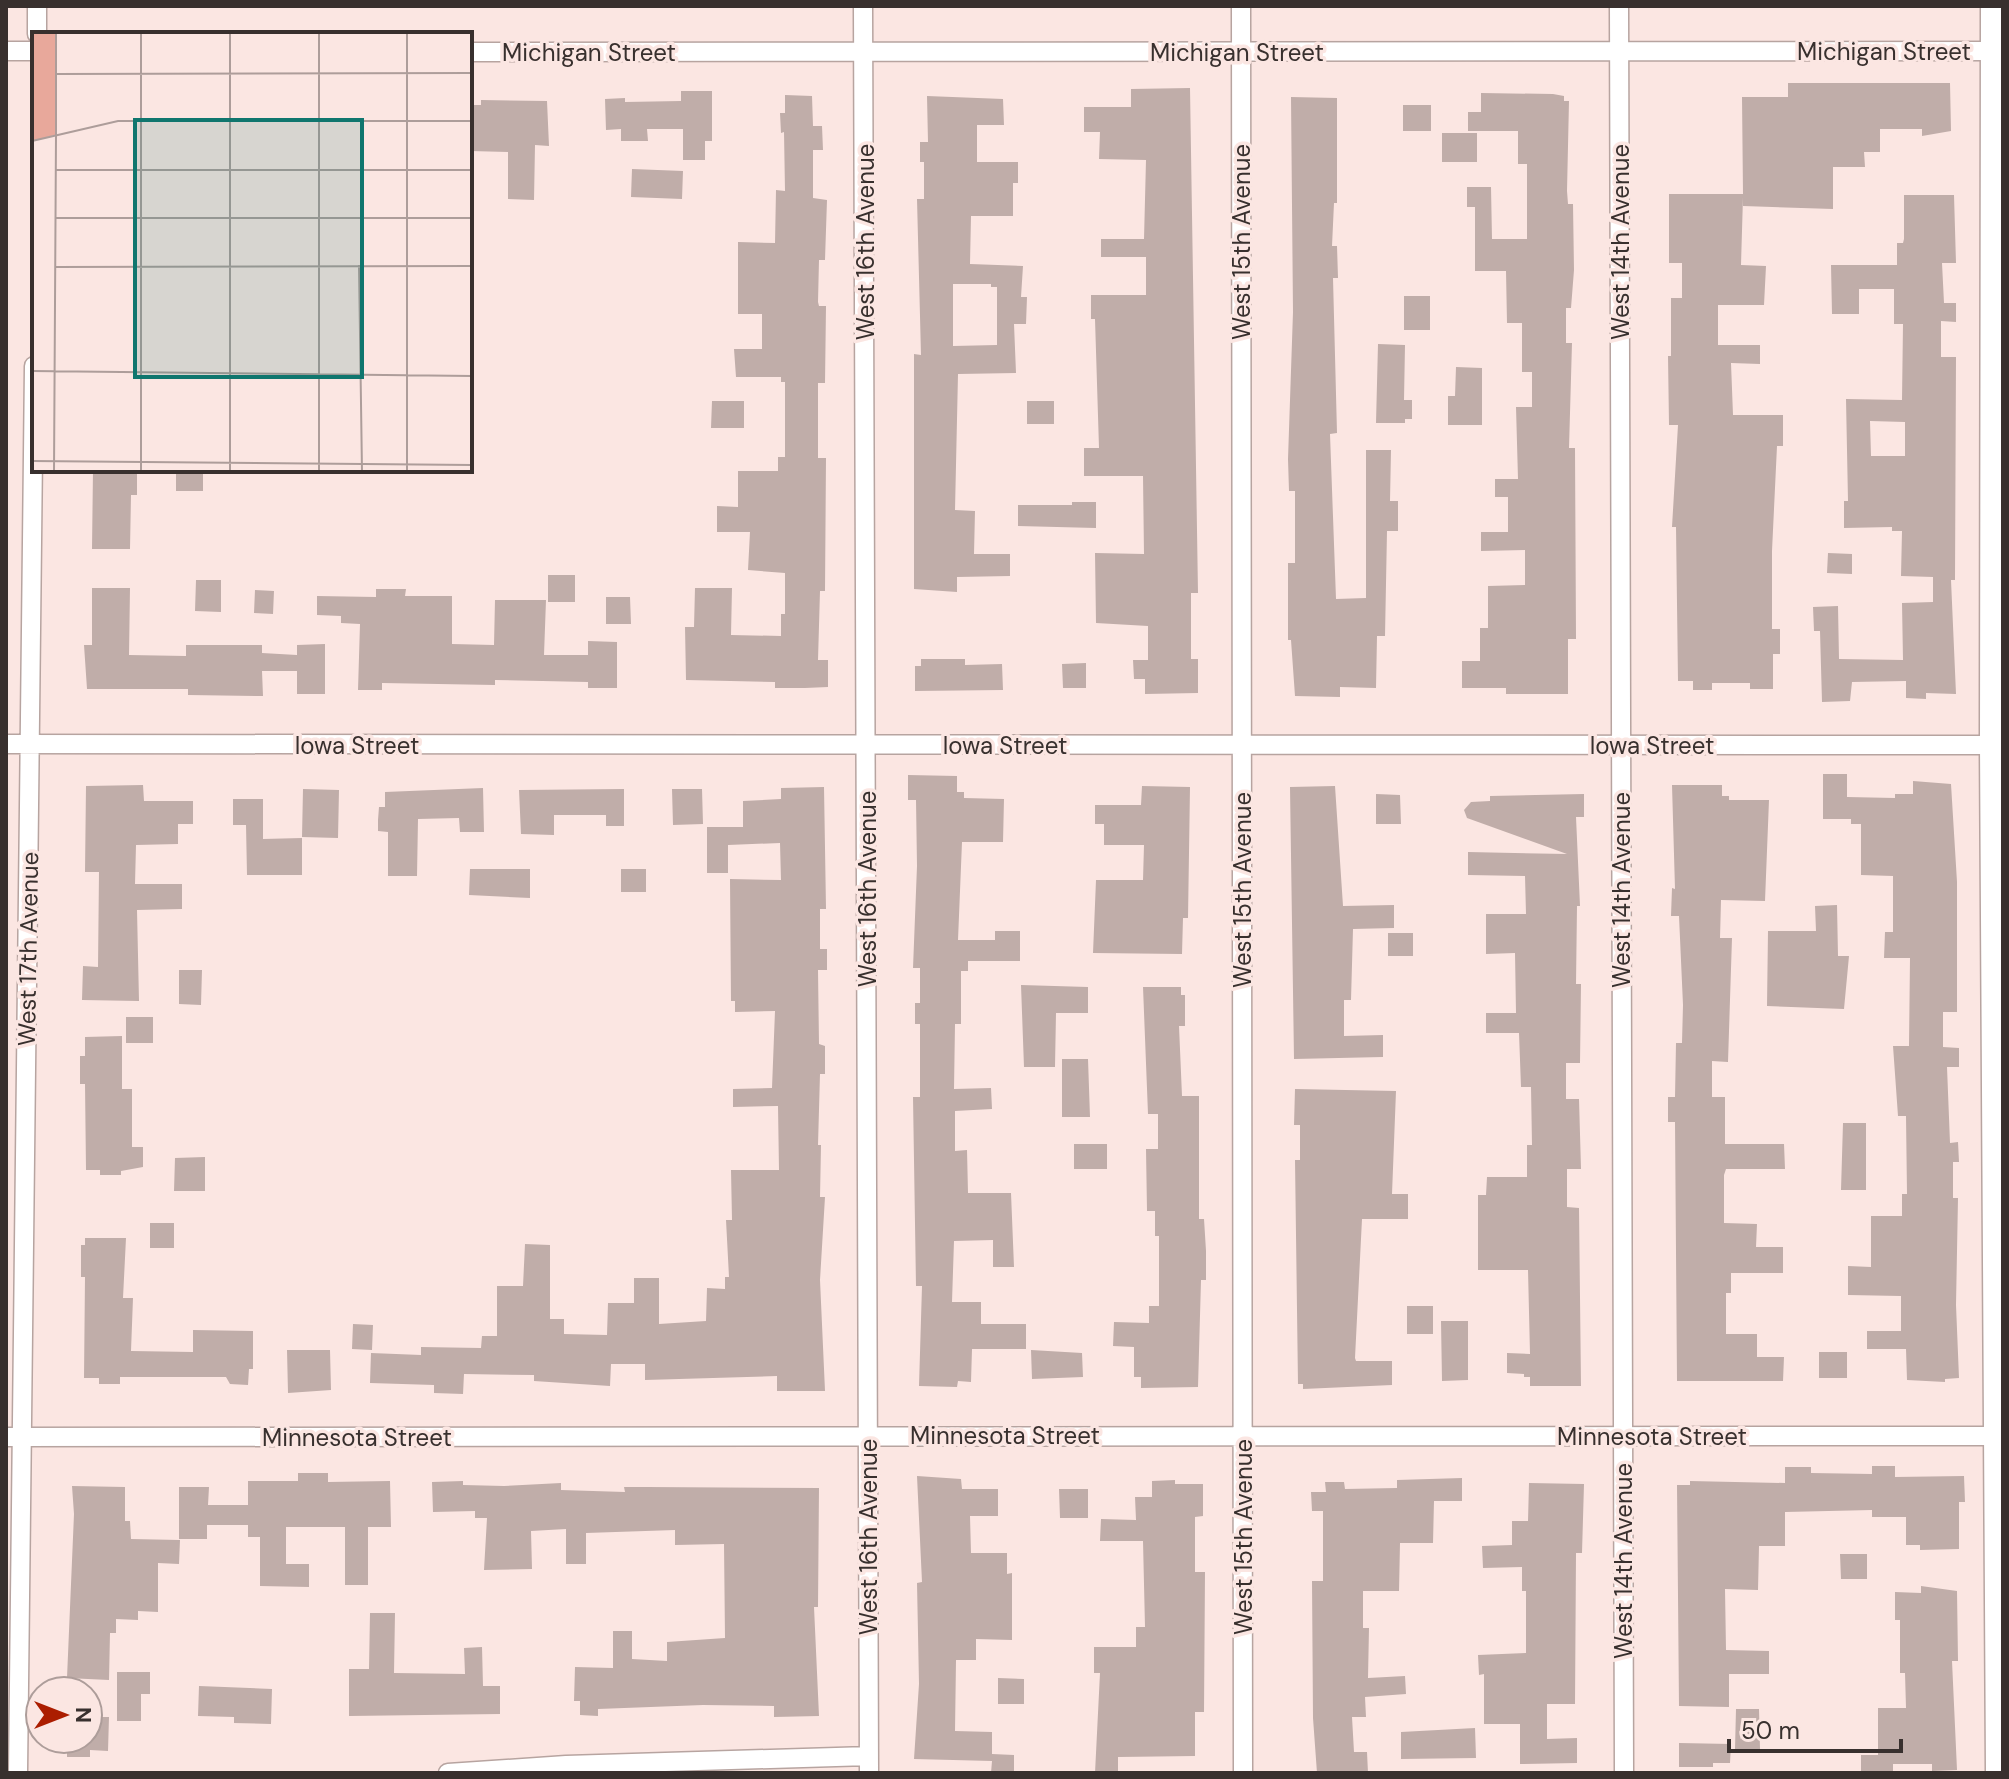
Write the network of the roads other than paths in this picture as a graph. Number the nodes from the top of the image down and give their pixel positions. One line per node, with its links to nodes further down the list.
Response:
1 (37, 6): 6 (street)
2 (863, 6): 12 (street, West 16th Avenue)
3 (1241, 6): 13 (street, West 15th Avenue)
4 (1619, 6): 7 (street, West 14th Avenue)
5 (1994, 6): 10 (main road)
6 (37, 32)
7 (1620, 49): 10 (street, Michigan Street); 13 (street, Michigan Street); 18 (street, West 14th Avenue)
8 (6, 51): 9 (street)
9 (32, 51)
10 (1999, 51): 19 (main road)
11 (472, 52): 12 (street, Michigan Street)
12 (864, 52): 13 (street, Michigan Street); 20 (street, West 16th Avenue)
13 (1241, 53): 17 (street, West 15th Avenue)
14 (33, 472): 16 (street, West 17th Avenue)
15 (6, 744): 16 (street, Iowa Street)
16 (31, 744): 20 (street, Iowa Street); 25 (street, West 17th Avenue)
17 (1241, 744): 18 (street, Iowa Street); 20 (street, Iowa Street); 21 (street, West 15th Avenue)
18 (1621, 745): 19 (street, Iowa Street); 23 (street, West 14th Avenue)
19 (1998, 745): 24 (main road)
20 (867, 746): 22 (street, West 16th Avenue)
21 (1243, 1434): 22 (street, Minnesota Street); 23 (street, Minnesota Street); 29 (street, West 15th Avenue)
22 (867, 1436): 25 (street, Minnesota Street); 26 (street, West 16th Avenue)
23 (1622, 1436): 24 (street, Minnesota Street); 30 (street, West 14th Avenue)
24 (2000, 1436): 31 (main road)
25 (14, 1437): 27 (street, West 17th Avenue)
26 (869, 1764): 28 (street)
27 (18, 1773)
28 (448, 1773)
29 (1243, 1773)
30 (1624, 1773)
31 (1999, 1773)

